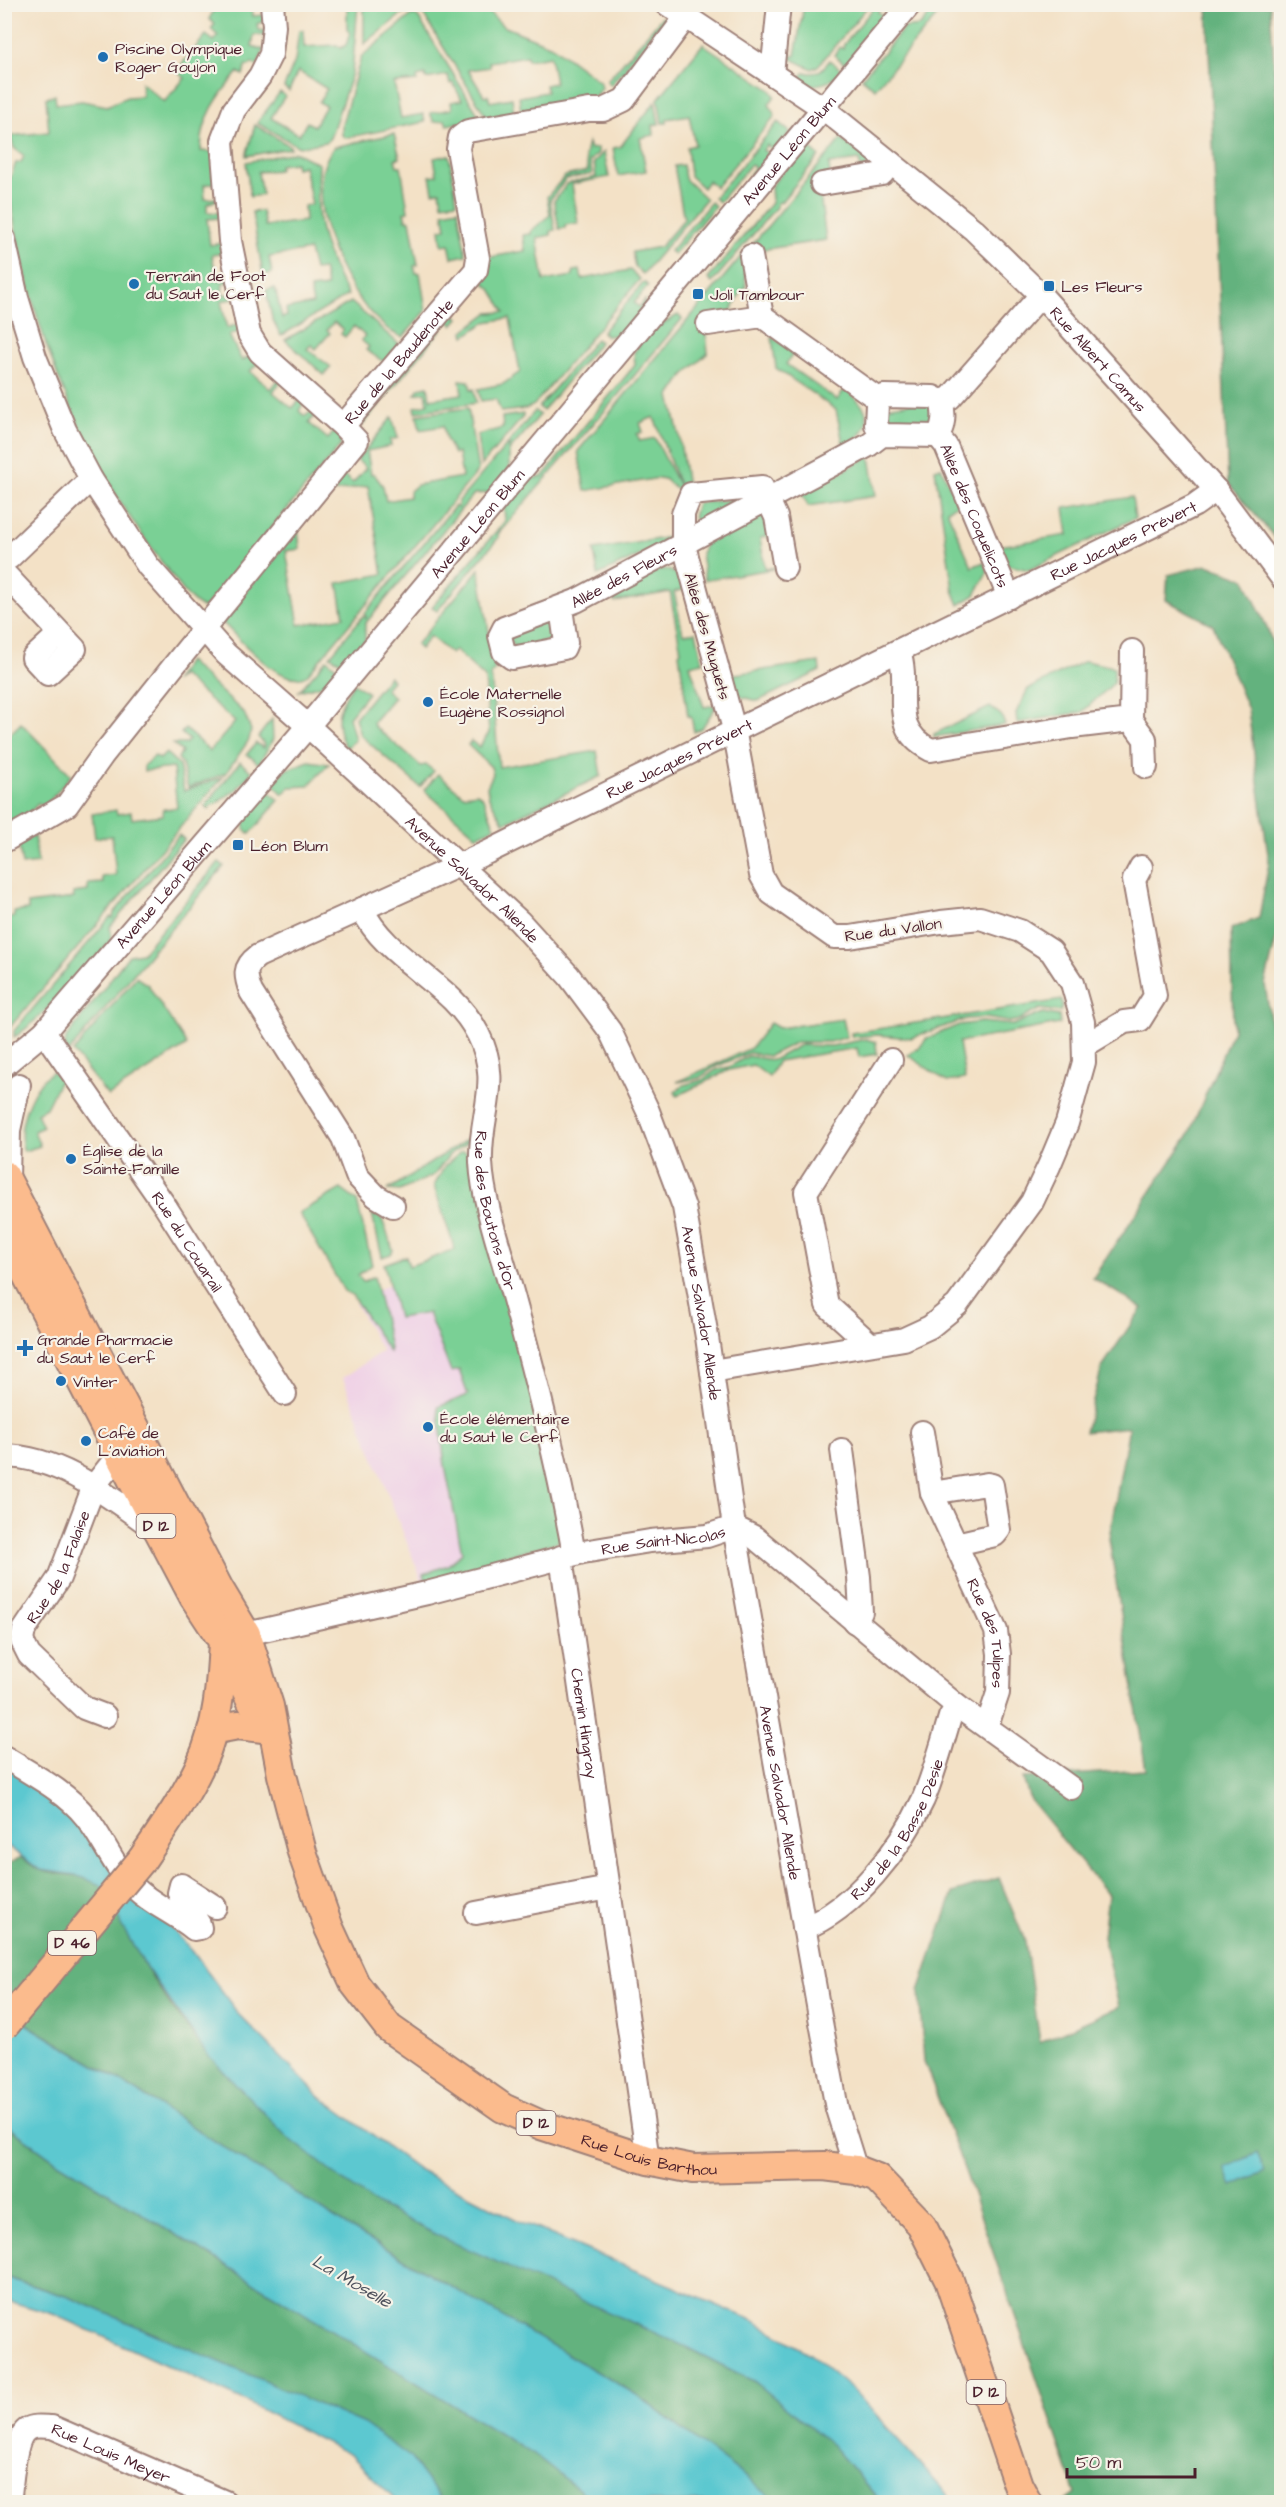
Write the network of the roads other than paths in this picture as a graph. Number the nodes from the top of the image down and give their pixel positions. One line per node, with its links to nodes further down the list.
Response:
1 (272, 4): 17 (street, Rue de la Baudenotte)
2 (667, 4): 5 (street, Rue Albert Camus)
3 (779, 4): 6 (street)
4 (910, 4): 7 (street, Avenue Léon Blum)
5 (686, 17): 6 (street, Rue Albert Camus); 17 (street, Rue de la Baudenotte)
6 (772, 74): 7 (street, Rue Albert Camus)
7 (823, 108): 8 (street, Rue Albert Camus); 34 (street, Avenue Léon Blum)
8 (891, 163): 9 (street); 12 (street, Rue Albert Camus)
9 (822, 184)
10 (4, 239): 20 (street, Avenue Salvador Allende)
11 (751, 256): 13 (street)
12 (1041, 295): 16 (street); 21 (street, Rue Albert Camus)
13 (762, 316): 14 (street); 15 (street)
14 (708, 324)
15 (879, 400): 16 (street); 18 (street)
16 (941, 401): 19 (street)
17 (343, 426): 29 (street)
18 (882, 435): 19 (street); 22 (street, Allée des Fleurs)
19 (938, 436): 27 (street, Allée des Coquelicots)
20 (91, 479): 24 (street); 29 (street, Avenue Salvador Allende)
21 (1216, 490): 26 (street, Rue Albert Camus); 27 (street, Rue Jacques Prévert)
22 (768, 501): 23 (street, Allée des Fleurs); 23 (street, Allée des Fleurs); 25 (street)
23 (683, 542): 28 (street, Allée des Fleurs); 35 (street, Allée des Muguets)
24 (6, 562): 30 (street)
25 (785, 568)
26 (1281, 578)
27 (1009, 597): 31 (street, Rue Jacques Prévert)
28 (561, 608)
29 (203, 631): 34 (street, Avenue Salvador Allende); 37 (street)
30 (60, 633)
31 (899, 651): 33 (street); 35 (street, Rue Jacques Prévert)
32 (1132, 651): 33 (street)
33 (1131, 720): 36 (street)
34 (308, 726): 38 (street, Avenue Salvador Allende); 41 (street, Avenue Léon Blum)
35 (734, 729): 38 (street, Rue Jacques Prévert); 42 (street, Rue du Vallon)
36 (1146, 766)
37 (4, 841)
38 (459, 864): 40 (street); 50 (street, Avenue Salvador Allende)
39 (1141, 867): 42 (street)
40 (362, 909): 47 (street); 61 (street, Rue des Boutons d'Or)
41 (41, 1035): 43 (street, Avenue Léon Blum); 45 (street, Avenue Léon Blum); 51 (street, Rue du Couarail)
42 (1084, 1046): 49 (street, Rue du Vallon)
43 (8, 1058)
44 (891, 1060): 49 (street)
45 (12, 1091): 46 (street, Avenue Léon Blum)
46 (6, 1177): 62 (main road, D 12)
47 (393, 1206)
48 (4, 1231): 55 (main road, D 12)
49 (870, 1344): 50 (street, Rue du Vallon)
50 (712, 1371): 58 (street, Avenue Salvador Allende)
51 (285, 1394)
52 (922, 1432): 57 (street, Rue des Tulipes)
53 (842, 1450): 63 (street)
54 (10, 1451): 56 (street, Rue de la Falaise)
55 (120, 1453): 56 (street, Rue de la Falaise); 59 (main road, D 12)
56 (94, 1486): 59 (street, Rue de la Falaise); 66 (street, Rue de la Falaise)
57 (932, 1493): 60 (street, Rue des Tulipes); 60 (street)
58 (734, 1527): 61 (street, Rue Saint-Nicolas); 63 (street, Rue Saint-Nicolas); 77 (street, Avenue Salvador Allende)
59 (160, 1533): 62 (main road, D 12)
60 (956, 1544): 67 (street, Rue des Tulipes)
61 (567, 1556): 64 (street, Rue Saint-Nicolas); 74 (street, Chemin Hingray)
62 (207, 1593): 64 (main road, D 46); 73 (main road, D 46)
63 (855, 1622): 65 (street, Rue Saint-Nicolas)
64 (226, 1641): 68 (main road, Rue Louis Barthou / D 12); 69 (main road, D 46); 70 (main road, Rue Louis Barthou / D 12)
65 (957, 1706): 67 (street, Rue Saint-Nicolas); 77 (street, Rue de la Basse Désie)
66 (105, 1716)
67 (987, 1726): 72 (street, Rue Saint-Nicolas)
68 (263, 1728): 69 (main road); 70 (main road, Rue Louis Barthou / D 12)
69 (212, 1730): 73 (main road, D 46)
70 (277, 1752): 79 (main road, Rue Louis Barthou / D 12)
71 (4, 1757): 75 (street)
72 (1071, 1788)
73 (181, 1796): 78 (main road, D 46, bridge)
74 (609, 1888): 76 (street); 79 (street, Chemin Hingray)
75 (215, 1907)
76 (476, 1913)
77 (804, 1928): 80 (street, Avenue Salvador Allende)
78 (4, 2026)
79 (647, 2156): 80 (main road, Rue Louis Barthou / D 12)
80 (856, 2170): 86 (main road, Rue Louis Barthou / D 12)
81 (28, 2429): 82 (street, Rue Louis Meyer); 83 (street, Rue Louis Meyer); 84 (street, Rue Louis Meyer)
82 (190, 2495): 85 (street, Rue Louis Meyer)
83 (9, 2502)
84 (23, 2502)
85 (225, 2502)
86 (1027, 2502)

